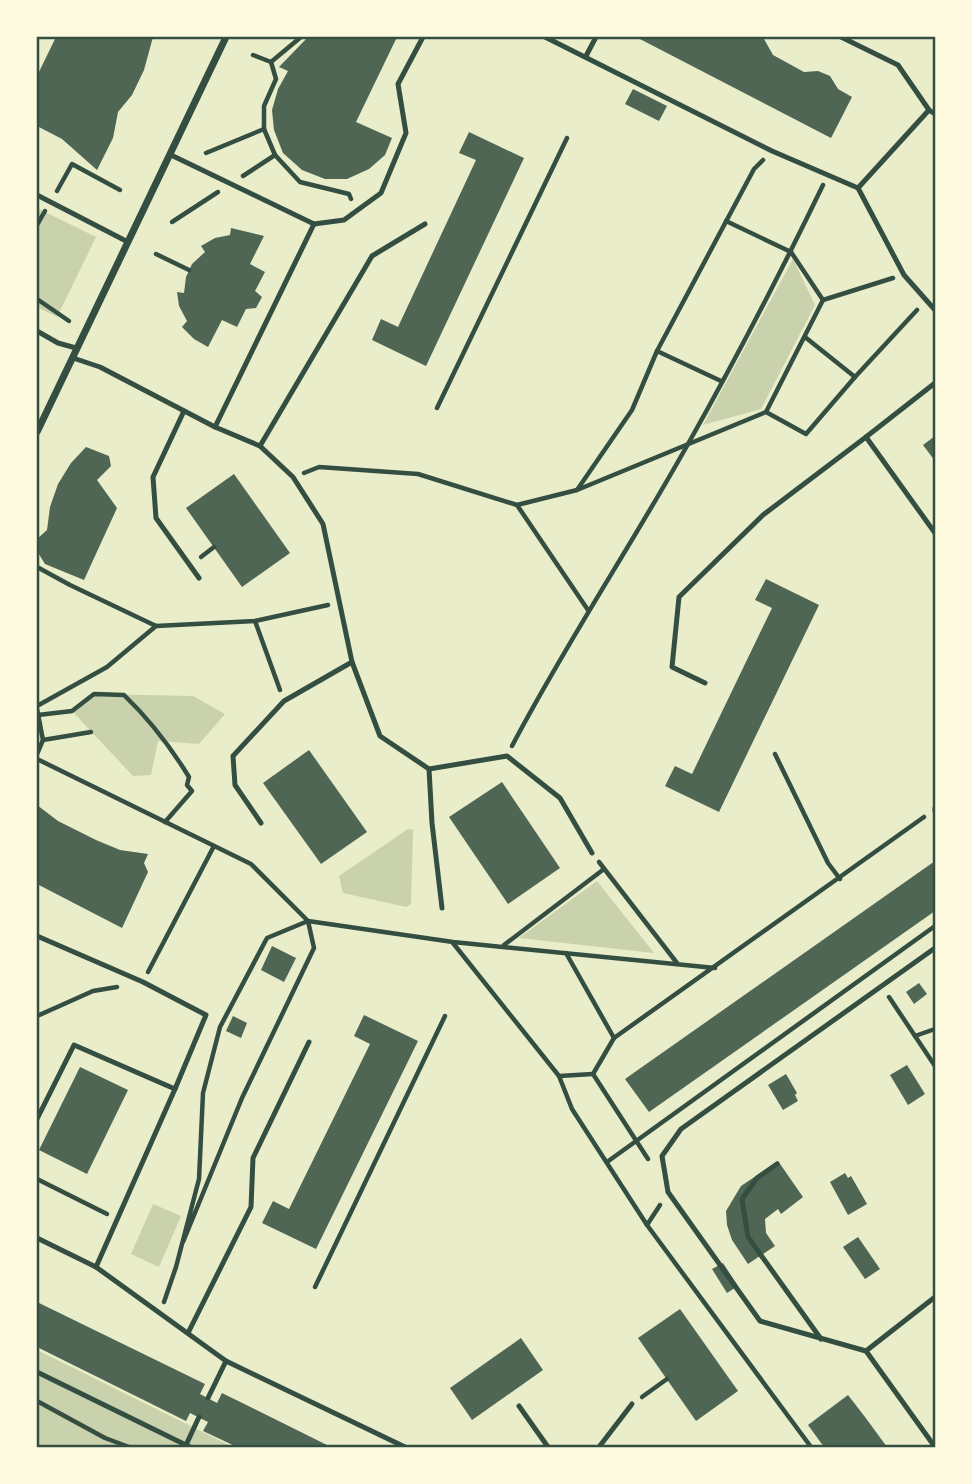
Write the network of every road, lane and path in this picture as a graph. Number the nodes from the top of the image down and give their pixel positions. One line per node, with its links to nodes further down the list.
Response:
1 (226, 37): 16 (street)
2 (301, 37): 9 (path)
3 (423, 37): 22 (lane)
4 (545, 37): 8 (lane)
5 (596, 37): 8 (lane)
6 (841, 37): 10 (lane)
7 (253, 55): 9 (path)
8 (586, 56): 14 (lane)
9 (271, 62): 12 (path)
10 (929, 110): 11 (lane); 18 (lane)
11 (935, 114)
12 (264, 130): 15 (path); 22 (path)
13 (566, 138): 45 (path)
14 (772, 150): 17 (lane); 23 (path)
15 (206, 153)
16 (171, 155): 26 (lane); 27 (street)
17 (828, 175): 18 (lane); 28 (path)
18 (858, 188): 31 (lane)
19 (120, 190): 21 (path)
20 (37, 195): 21 (lane)
21 (51, 202): 25 (path); 27 (lane)
22 (356, 211): 26 (lane)
23 (726, 221): 28 (path); 40 (path)
24 (425, 224): 52 (lane)
25 (37, 225)
26 (314, 225): 48 (lane)
27 (128, 242): 39 (street)
28 (791, 252): 33 (path); 43 (path)
29 (156, 254): 30 (path)
30 (190, 270)
31 (904, 275): 33 (path); 34 (lane)
32 (37, 299): 36 (path)
33 (823, 300): 38 (path)
34 (927, 300): 35 (lane); 42 (path)
35 (935, 310)
36 (69, 321)
37 (37, 331): 39 (lane)
38 (805, 337): 42 (path); 47 (path)
39 (76, 348): 41 (street)
40 (657, 351): 43 (path); 54 (path)
41 (73, 358): 46 (lane); 49 (street)
42 (855, 377): 47 (path)
43 (721, 381): 51 (path)
44 (935, 383): 50 (lane)
45 (437, 408)
46 (184, 411): 48 (lane); 58 (lane)
47 (766, 412): 51 (path)
48 (215, 427): 52 (lane)
49 (37, 432)
50 (866, 437): 56 (lane); 64 (lane)
51 (688, 443): 54 (path); 60 (path)
52 (260, 446): 53 (lane)
53 (293, 477): 55 (path); 59 (lane)
54 (577, 490): 55 (path)
55 (517, 505): 60 (path)
56 (935, 533)
57 (37, 567): 62 (path)
58 (199, 578)
59 (339, 602): 61 (path); 63 (lane)
60 (588, 610): 71 (path)
61 (255, 621): 62 (path); 65 (path)
62 (156, 626): 66 (path)
63 (352, 662): 65 (lane); 72 (lane)
64 (705, 683)
65 (284, 701): 75 (lane)
66 (37, 710): 68 (path); 74 (path)
67 (91, 732): 68 (path)
68 (43, 740): 70 (path)
69 (775, 754): 79 (path)
70 (37, 756): 74 (path)
71 (507, 756): 72 (lane); 77 (lane)
72 (429, 769): 80 (lane)
73 (935, 810): 79 (path)
74 (165, 822): 76 (path)
75 (261, 823)
76 (214, 846): 81 (path); 91 (path)
77 (592, 853): 78 (path)
78 (604, 869): 85 (path); 88 (path)
79 (840, 878): 89 (path)
80 (442, 908)
81 (308, 921): 84 (path); 113 (path); 113 (path)
82 (935, 926): 90 (path)
83 (37, 936): 91 (lane)
84 (453, 942): 85 (path); 101 (path)
85 (503, 946): 87 (path)
86 (935, 948): 92 (lane)
87 (565, 953): 88 (path); 97 (path)
88 (678, 964): 89 (path)
89 (715, 968): 97 (path)
90 (871, 971): 92 (path); 104 (path)
91 (143, 982): 93 (path); 102 (lane)
92 (881, 986): 96 (path); 109 (lane)
93 (37, 1016)
94 (445, 1016): 115 (path)
95 (935, 1029): 96 (path)
96 (915, 1036): 99 (path)
97 (614, 1038): 100 (path)
98 (309, 1042): 118 (lane)
99 (935, 1066)
100 (593, 1074): 101 (path); 104 (path)
101 (559, 1076): 106 (path)
102 (175, 1089): 103 (lane); 110 (lane)
103 (37, 1119)
104 (636, 1140): 105 (path); 106 (path)
105 (649, 1161)
106 (607, 1162): 111 (path)
107 (777, 1164): 119 (lane)
108 (37, 1180): 110 (path)
109 (668, 1192): 111 (path); 119 (lane)
110 (117, 1219): 114 (lane)
111 (648, 1225): 134 (path)
112 (37, 1238): 114 (lane)
113 (183, 1242): 117 (path)
114 (96, 1267): 117 (lane)
115 (315, 1287)
116 (935, 1297): 120 (lane)
117 (160, 1313): 118 (lane)
118 (188, 1333): 121 (lane)
119 (821, 1339): 120 (lane)
120 (866, 1352): 135 (lane)
121 (226, 1361): 124 (lane); 131 (lane)
122 (37, 1372): 129 (lane)
123 (667, 1379): 126 (path)
124 (208, 1398)
125 (37, 1401): 130 (path)
126 (632, 1405): 133 (lane)
127 (519, 1406): 132 (lane)
128 (199, 1418): 129 (lane)
129 (188, 1446)
130 (129, 1447)
131 (405, 1447)
132 (548, 1447)
133 (600, 1447)
134 (811, 1447)
135 (935, 1447)

